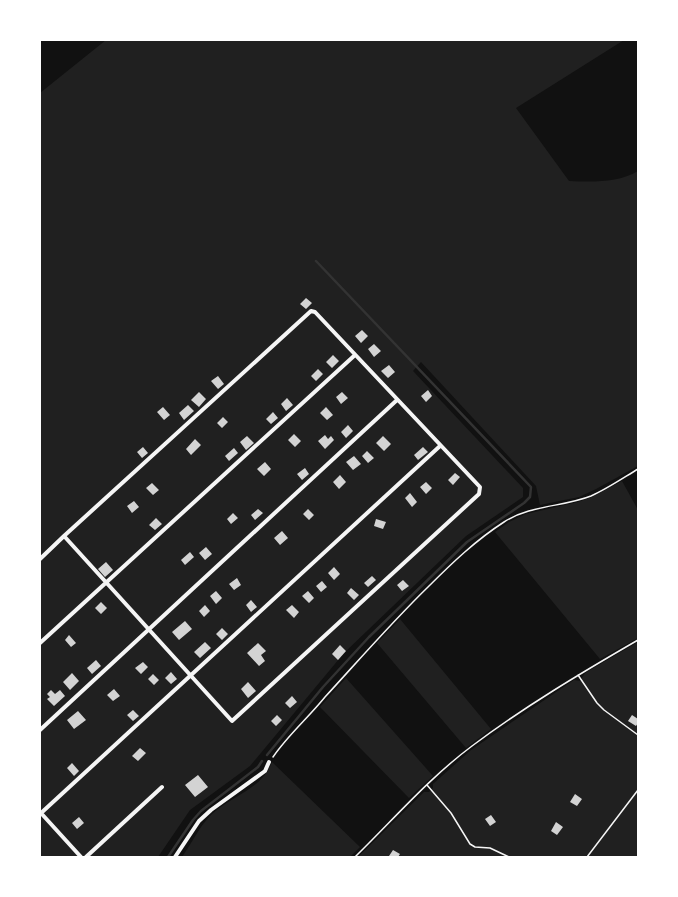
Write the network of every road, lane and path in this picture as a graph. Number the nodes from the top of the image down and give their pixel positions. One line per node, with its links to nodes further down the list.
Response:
1 (355, 355): 2 (street); 5 (street); 7 (street)
2 (397, 400): 3 (street); 8 (street)
3 (440, 446): 11 (street); 11 (street)
4 (638, 469): 15 (path)
5 (64, 536): 6 (street); 7 (street)
6 (40, 559)
7 (105, 582): 8 (street); 10 (street)
8 (150, 629): 11 (street); 13 (street)
9 (638, 640): 12 (path)
10 (40, 643)
11 (192, 675): 19 (street)
12 (578, 675): 14 (path); 16 (path)
13 (40, 730)
14 (638, 735)
15 (269, 762): 22 (street)
16 (427, 785): 23 (path); 24 (path)
17 (162, 787): 21 (street)
18 (638, 790): 25 (path)
19 (40, 813): 20 (street)
20 (81, 857)
21 (86, 857)
22 (175, 857)
23 (355, 857)
24 (509, 857)
25 (588, 857)

